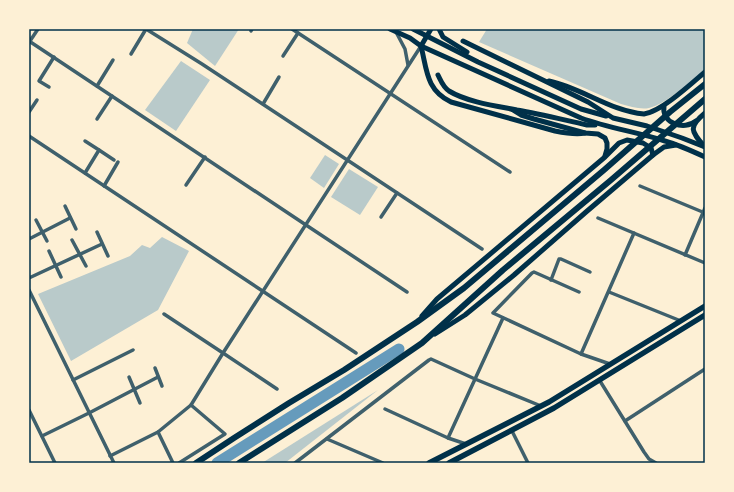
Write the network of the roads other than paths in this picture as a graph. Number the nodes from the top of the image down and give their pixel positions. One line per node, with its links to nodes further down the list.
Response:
1 (38, 29): 10 (street)
2 (146, 29): 13 (street); 30 (street)
3 (292, 29): 8 (street)
4 (413, 29): 9 (main road)
5 (431, 29): 9 (main road)
6 (439, 29): 17 (main road)
7 (393, 30): 12 (main road); 18 (street)
8 (298, 33): 14 (street); 26 (street)
9 (427, 36): 12 (main road); 17 (main road)
10 (29, 41): 15 (street)
11 (463, 41): 22 (main road)
12 (421, 46): 18 (street); 38 (main road); 39 (main road)
13 (130, 54)
14 (283, 56)
15 (54, 57): 24 (street); 25 (street)
16 (113, 60): 24 (street)
17 (478, 62): 35 (main road)
18 (408, 65): 26 (street)
19 (705, 72): 31 (main road)
20 (438, 75): 32 (main road)
21 (279, 77): 30 (street)
22 (540, 79): 31 (main road); 35 (main road)
23 (705, 84): 95 (highway)
24 (96, 86): 27 (street)
25 (50, 87)
26 (390, 93): 50 (street); 52 (street)
27 (112, 96): 36 (street); 46 (street)
28 (705, 99): 96 (highway)
29 (37, 100): 33 (street)
30 (263, 104): 50 (street)
31 (664, 106): 37 (main road)
32 (512, 109): 38 (main road); 39 (main road)
33 (29, 112)
34 (705, 113): 37 (main road)
35 (613, 118): 43 (main road)
36 (97, 119)
37 (696, 121): 43 (main road)
38 (600, 125): 42 (main road)
39 (585, 133): 47 (main road)
40 (29, 136): 53 (street)
41 (85, 141): 44 (street)
42 (677, 145): 45 (main road); 48 (main road)
43 (705, 147)
44 (99, 150): 49 (street); 53 (street)
45 (653, 155): 47 (main road); 96 (main road)
46 (205, 157): 54 (street); 64 (street)
47 (605, 157): 95 (main road)
48 (705, 157)
49 (114, 160)
50 (348, 160): 57 (street); 64 (street)
51 (118, 162): 55 (street)
52 (510, 172)
53 (85, 173): 55 (street)
54 (186, 185)
55 (104, 186): 86 (street)
56 (640, 186): 59 (street)
57 (397, 193): 61 (street); 73 (street)
58 (65, 206): 60 (street)
59 (704, 211): 76 (street)
60 (70, 218): 65 (street); 66 (street)
61 (381, 218)
62 (598, 218): 68 (street)
63 (36, 220): 66 (street)
64 (306, 224): 86 (street); 87 (street)
65 (76, 229)
66 (42, 232): 69 (street); 71 (street)
67 (97, 232): 72 (street)
68 (634, 233): 76 (street); 89 (street)
69 (29, 239)
70 (72, 240): 75 (street)
71 (47, 241)
72 (102, 244): 75 (street); 77 (street)
73 (482, 249)
74 (49, 251): 79 (street)
75 (80, 254): 79 (street); 80 (street)
76 (685, 254): 78 (street)
77 (108, 256)
78 (705, 263)
79 (56, 266): 82 (street); 83 (street)
80 (86, 266)
81 (590, 272): 84 (street)
82 (61, 277)
83 (29, 278)
84 (551, 280): 88 (street); 93 (street)
85 (29, 292): 107 (street)
86 (263, 292): 98 (street); 99 (street)
87 (407, 292)
88 (579, 292)
89 (608, 292): 94 (street); 100 (street)
90 (705, 306): 94 (main road)
91 (164, 314): 98 (street)
92 (705, 315): 108 (main road)
93 (503, 318): 100 (street); 106 (street)
94 (681, 321): 101 (main road)
95 (417, 322): 131 (highway)
96 (422, 343): 132 (highway)
97 (134, 350): 107 (street)
98 (223, 353): 111 (street); 113 (street)
99 (356, 353)
100 (582, 354): 101 (street)
101 (610, 364): 114 (main road)
102 (155, 368): 104 (street)
103 (705, 369): 118 (street)
104 (158, 376): 109 (street); 110 (street)
105 (130, 377): 110 (street)
106 (475, 379): 114 (street); 123 (street); 124 (street)
107 (73, 380): 117 (street)
108 (600, 381): 118 (street); 120 (main road)
109 (162, 386)
110 (135, 389): 112 (street); 117 (street)
111 (277, 389)
112 (140, 402)
113 (191, 405): 121 (street); 130 (street)
114 (541, 406): 119 (main road)
115 (385, 409): 123 (street)
116 (29, 410): 122 (street)
117 (89, 413): 122 (street); 126 (street)
118 (624, 420): 138 (street)
119 (508, 423): 120 (main road); 125 (main road)
120 (512, 431): 136 (main road); 137 (street)
121 (158, 432): 126 (street); 129 (street)
122 (42, 436): 127 (street)
123 (448, 438): 125 (street)
124 (327, 439): 133 (street); 134 (street)
125 (466, 444): 135 (main road)
126 (110, 456): 128 (street)
127 (55, 463)
128 (114, 463)
129 (173, 463)
130 (179, 463)
131 (196, 463)
132 (239, 463)
133 (296, 463)
134 (383, 463)
135 (429, 463)
136 (449, 463)
137 (528, 463)
138 (656, 463)

